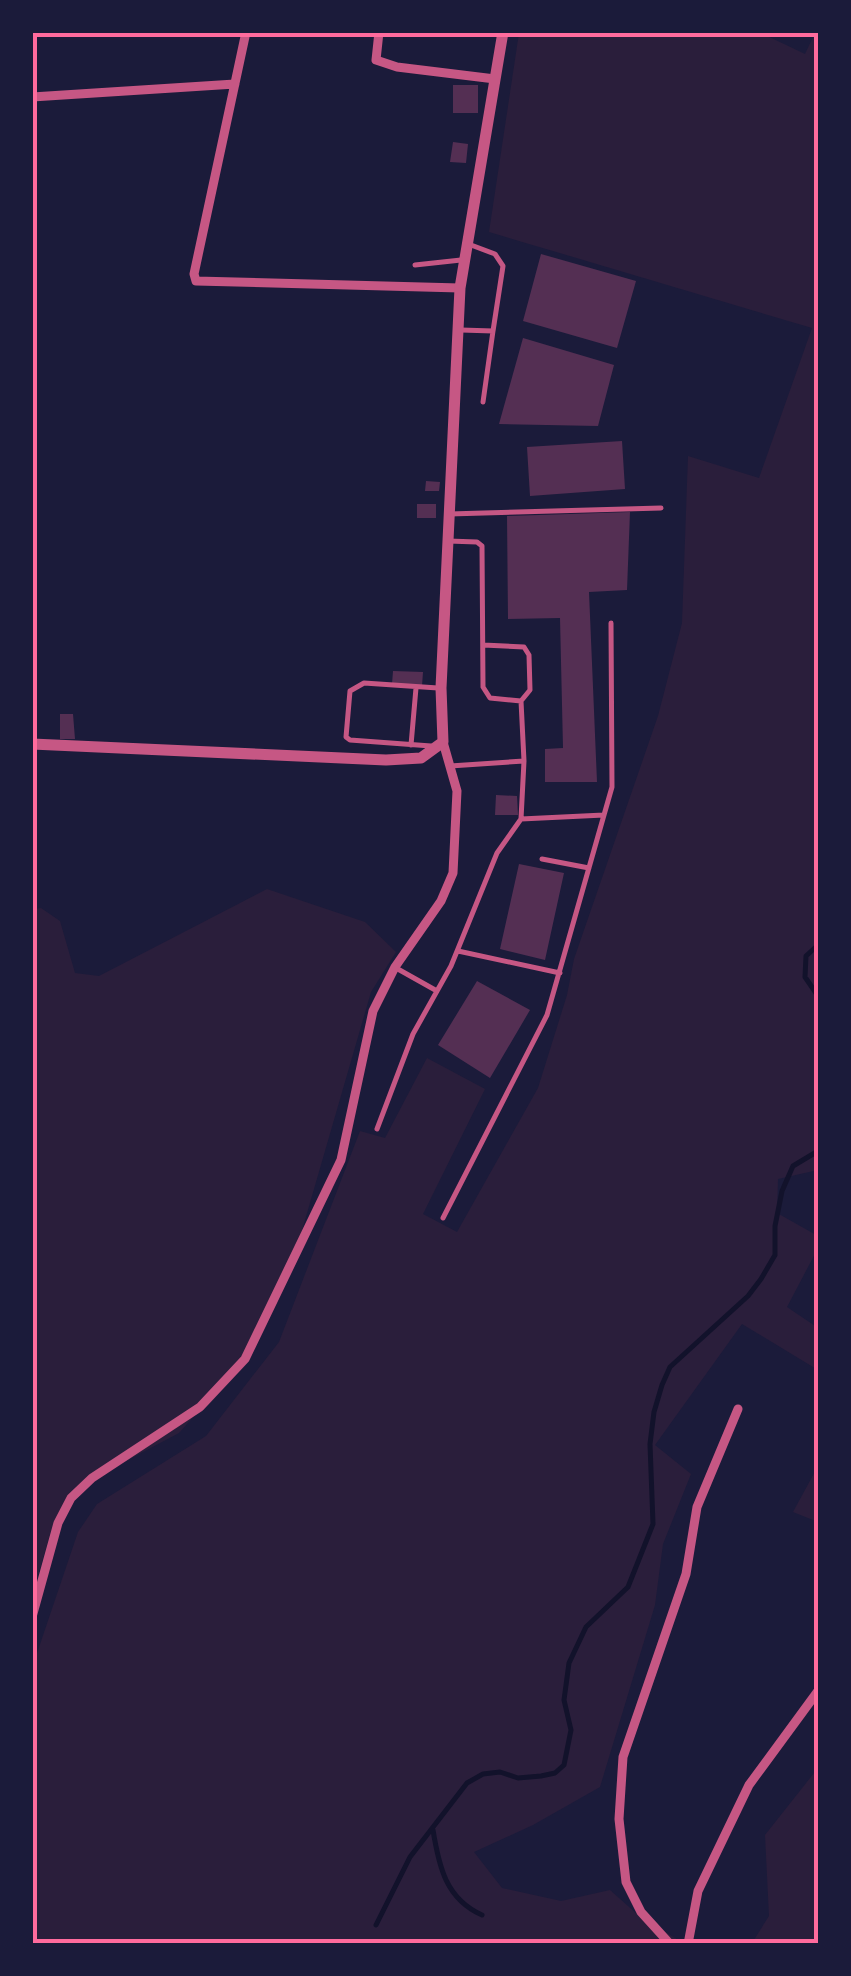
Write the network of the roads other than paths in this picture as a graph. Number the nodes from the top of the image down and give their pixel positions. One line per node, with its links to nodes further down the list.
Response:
1 (246, 32): 5 (street)
2 (378, 32): 4 (street)
3 (503, 32): 4 (street)
4 (495, 78): 7 (street)
5 (235, 84): 6 (street); 10 (street)
6 (32, 98)
7 (467, 244): 8 (street); 12 (lane)
8 (464, 260): 9 (lane); 10 (street)
9 (415, 264)
10 (460, 288): 11 (street)
11 (458, 330): 12 (lane); 15 (street)
12 (492, 332): 13 (lane)
13 (482, 402)
14 (660, 508): 15 (lane)
15 (449, 514): 16 (street)
16 (448, 542): 18 (lane); 20 (street)
17 (611, 623): 27 (lane)
18 (483, 644): 21 (lane); 21 (lane)
19 (416, 686): 20 (lane); 23 (lane); 23 (lane)
20 (441, 688): 24 (street)
21 (521, 701): 25 (lane)
22 (32, 744): 24 (street)
23 (411, 744): 24 (lane)
24 (440, 744): 26 (street)
25 (524, 761): 26 (lane); 28 (lane)
26 (450, 766): 32 (street)
27 (604, 816): 28 (lane); 30 (lane)
28 (521, 820): 31 (lane)
29 (542, 859): 30 (lane)
30 (589, 868): 33 (lane)
31 (458, 950): 33 (lane); 34 (lane)
32 (396, 968): 34 (lane); 38 (street)
33 (560, 973): 36 (lane)
34 (437, 990): 35 (lane)
35 (376, 1128)
36 (443, 1218)
37 (738, 1409): 40 (street)
38 (32, 1617)
39 (818, 1692): 41 (street)
40 (670, 1944)
41 (688, 1944)

